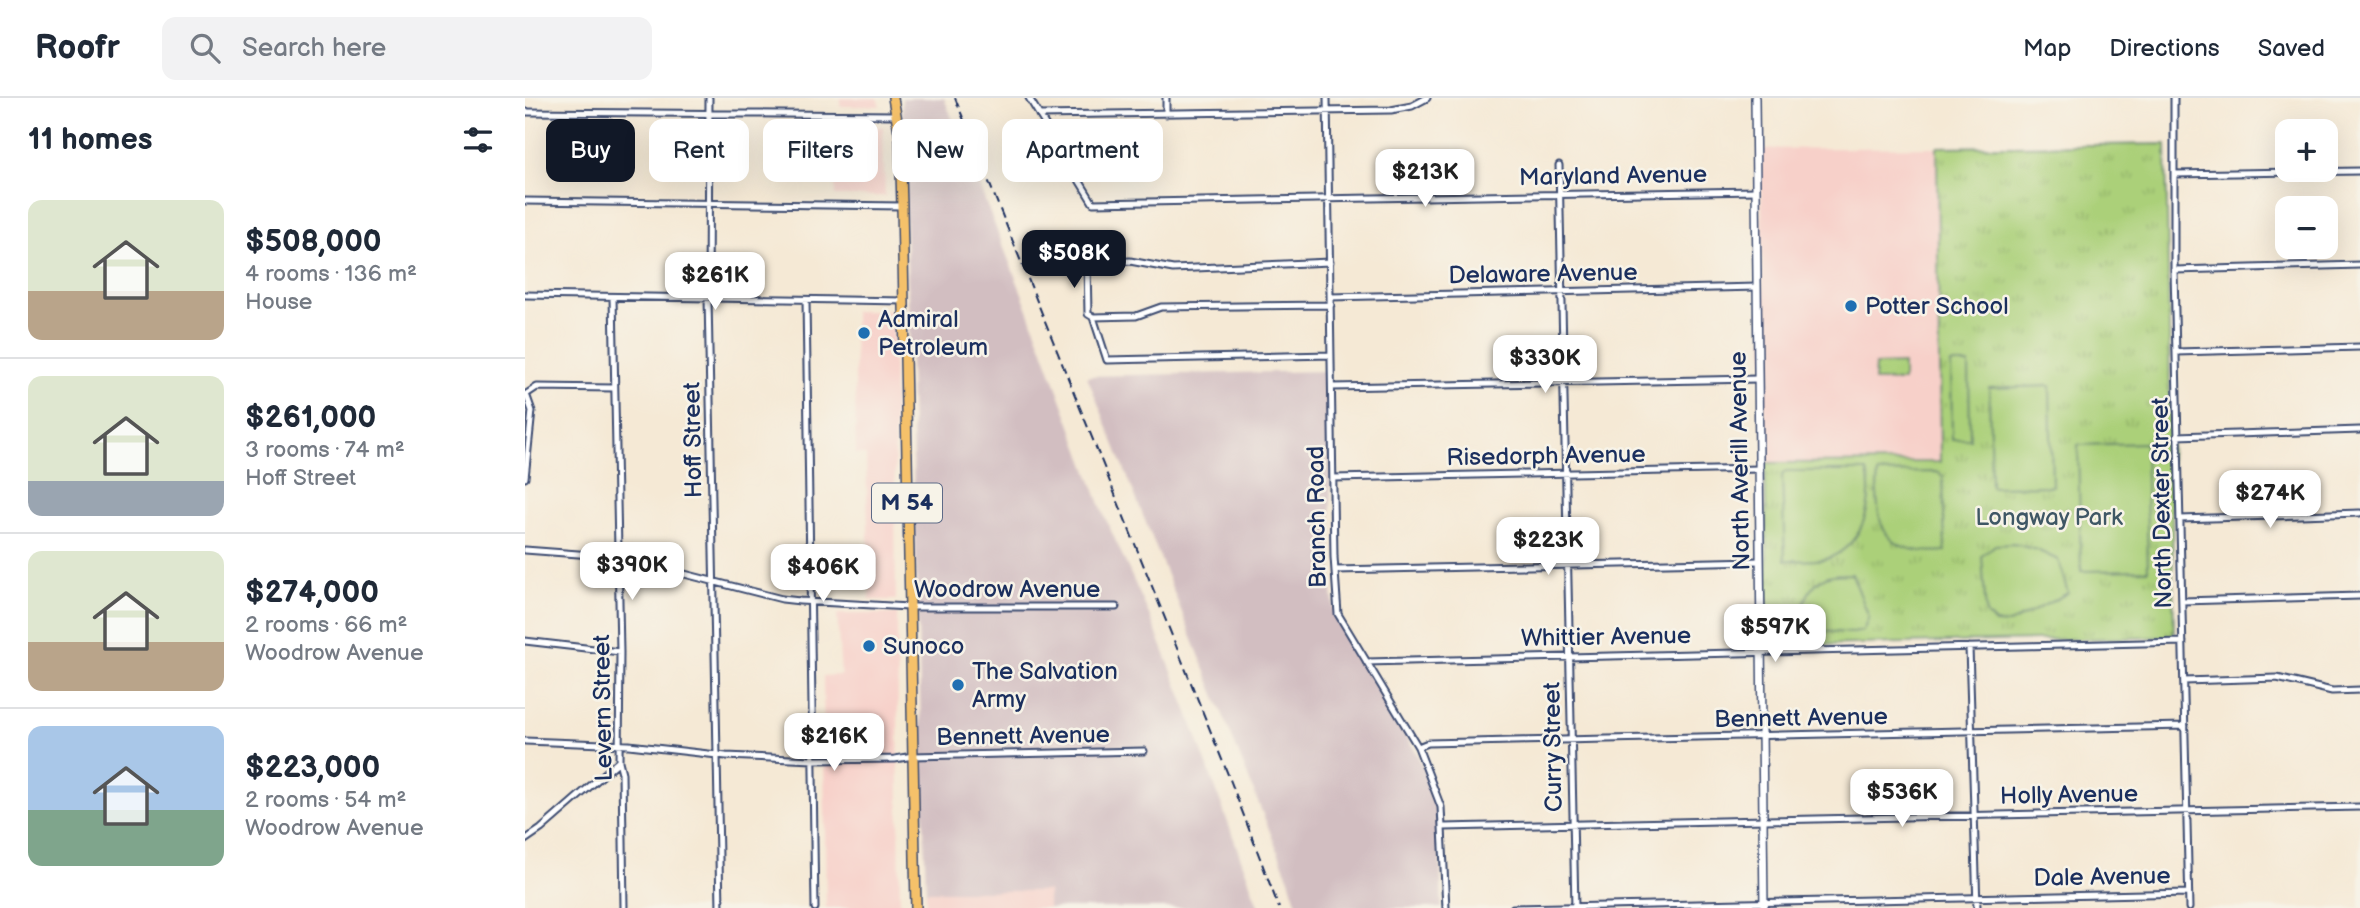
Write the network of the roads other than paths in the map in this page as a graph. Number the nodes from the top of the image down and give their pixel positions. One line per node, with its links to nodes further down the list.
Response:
1 (709, 98): 11 (street, Hoff Street)
2 (893, 98): 14 (main road, M 54)
3 (1029, 98): 13 (street)
4 (1166, 98): 12 (street)
5 (1327, 98): 10 (street, Branch Road)
6 (1427, 98): 10 (street)
7 (1755, 98): 18 (street, North Averill Avenue)
8 (2174, 98): 17 (street, North Dexter Street)
9 (525, 112): 11 (street)
10 (1327, 112): 12 (street); 20 (street, Branch Road)
11 (709, 114): 14 (street); 22 (street, Hoff Street)
12 (1166, 114): 13 (street)
13 (1039, 115): 20 (street, Maryland Avenue)
14 (896, 116): 23 (main road, M 54)
15 (1559, 165): 19 (street, Curry Street)
16 (2360, 171): 17 (street)
17 (2174, 174): 26 (street, North Dexter Street)
18 (1756, 191): 19 (street, Maryland Avenue); 27 (street, North Averill Avenue)
19 (1559, 195): 20 (street, Maryland Avenue); 28 (street, Curry Street)
20 (1329, 197): 24 (street, Branch Road)
21 (525, 201): 22 (street)
22 (709, 203): 23 (street); 32 (street, Hoff Street)
23 (902, 206): 34 (main road, M 54)
24 (1329, 262): 31 (street, Branch Road); 36 (street)
25 (2360, 265): 26 (street)
26 (2174, 270): 38 (street, North Dexter Street)
27 (1757, 287): 28 (street, Delaware Avenue); 40 (street, North Averill Avenue)
28 (1560, 291): 31 (street, Delaware Avenue); 41 (street, Curry Street)
29 (525, 295): 30 (street)
30 (613, 297): 32 (street); 43 (street, Levern Street)
31 (1331, 297): 35 (street, Branch Road)
32 (708, 299): 33 (street); 58 (street, Hoff Street)
33 (806, 300): 34 (street); 61 (street)
34 (905, 300): 62 (main road, M 54)
35 (1331, 304): 36 (street); 39 (street, Branch Road)
36 (1093, 317): 39 (street)
37 (2360, 347): 38 (street)
38 (2176, 352): 46 (street, North Dexter Street)
39 (1331, 355): 42 (street, Branch Road)
40 (1758, 379): 41 (street); 47 (street, North Averill Avenue)
41 (1563, 382): 42 (street); 48 (street, Curry Street)
42 (1332, 387): 50 (street, Branch Road)
43 (614, 388): 44 (street); 54 (street, Levern Street)
44 (525, 394): 49 (street)
45 (2360, 429): 46 (street)
46 (2178, 436): 52 (street, North Dexter Street)
47 (1759, 469): 48 (street, Risedorph Avenue); 55 (street, North Averill Avenue)
48 (1565, 473): 50 (street, Risedorph Avenue); 56 (street, Curry Street)
49 (525, 478)
50 (1333, 478): 57 (street, Branch Road)
51 (2360, 513): 52 (street)
52 (2179, 519): 60 (street, North Dexter Street)
53 (525, 550): 54 (street, Woodrow Avenue)
54 (618, 557): 58 (street, Woodrow Avenue); 68 (street, Levern Street)
55 (1760, 561): 56 (street); 67 (street, North Averill Avenue)
56 (1566, 564): 57 (street); 69 (street, Curry Street)
57 (1335, 570): 70 (street, Branch Road)
58 (713, 582): 61 (street, Woodrow Avenue); 81 (street, Hoff Street)
59 (2360, 596): 60 (street)
60 (2182, 601): 65 (street, North Dexter Street)
61 (810, 602): 62 (street, Woodrow Avenue); 83 (street)
62 (909, 607): 63 (street, Woodrow Avenue); 82 (main road, M 54)
63 (1116, 607)
64 (525, 641): 68 (street)
65 (2183, 642): 66 (street, Whittier Avenue); 71 (street, North Dexter Street)
66 (1969, 647): 67 (street, Whittier Avenue); 74 (street)
67 (1761, 651): 69 (street, Whittier Avenue); 75 (street, North Averill Avenue)
68 (620, 652): 78 (street, Levern Street)
69 (1569, 655): 70 (street, Whittier Avenue); 77 (street, Curry Street)
70 (1366, 662): 79 (street, Branch Road)
71 (2184, 681): 72 (street); 73 (street, North Dexter Street)
72 (2360, 690)
73 (2185, 726): 74 (street, Bennett Avenue); 86 (street, North Dexter Street)
74 (1972, 731): 75 (street, Bennett Avenue); 87 (street)
75 (1762, 737): 77 (street, Bennett Avenue); 88 (street, North Averill Avenue)
76 (525, 741): 78 (street, Bennett Avenue)
77 (1571, 741): 79 (street, Bennett Avenue); 89 (street, Curry Street)
78 (620, 745): 81 (street, Bennett Avenue); 84 (street, Levern Street)
79 (1419, 747): 90 (street, Branch Road)
80 (1144, 751): 82 (street, Bennett Avenue)
81 (717, 756): 83 (street, Bennett Avenue); 97 (street, Hoff Street)
82 (913, 756): 83 (street, Bennett Avenue); 99 (main road, M 54)
83 (813, 760): 98 (street)
84 (619, 761): 91 (street); 96 (street, Levern Street)
85 (2360, 807): 86 (street, Holly Avenue)
86 (2186, 810): 87 (street, Holly Avenue); 92 (street, North Dexter Street)
87 (1974, 814): 88 (street, Holly Avenue); 93 (street)
88 (1763, 819): 89 (street, Holly Avenue); 94 (street, North Averill Avenue)
89 (1573, 823): 90 (street, Holly Avenue); 95 (street, Curry Street)
90 (1444, 827): 100 (street, Branch Road)
91 (525, 840)
92 (2188, 893): 93 (street, Dale Avenue); 103 (street, North Dexter Street)
93 (1977, 898): 94 (street, Dale Avenue); 102 (street)
94 (1764, 905): 95 (street, Dale Avenue)
95 (1575, 907): 101 (street, Dale Avenue)
96 (624, 908)
97 (720, 908)
98 (815, 908)
99 (916, 908)
100 (1446, 908)
101 (1513, 908)
102 (1977, 908)
103 (2189, 908)

